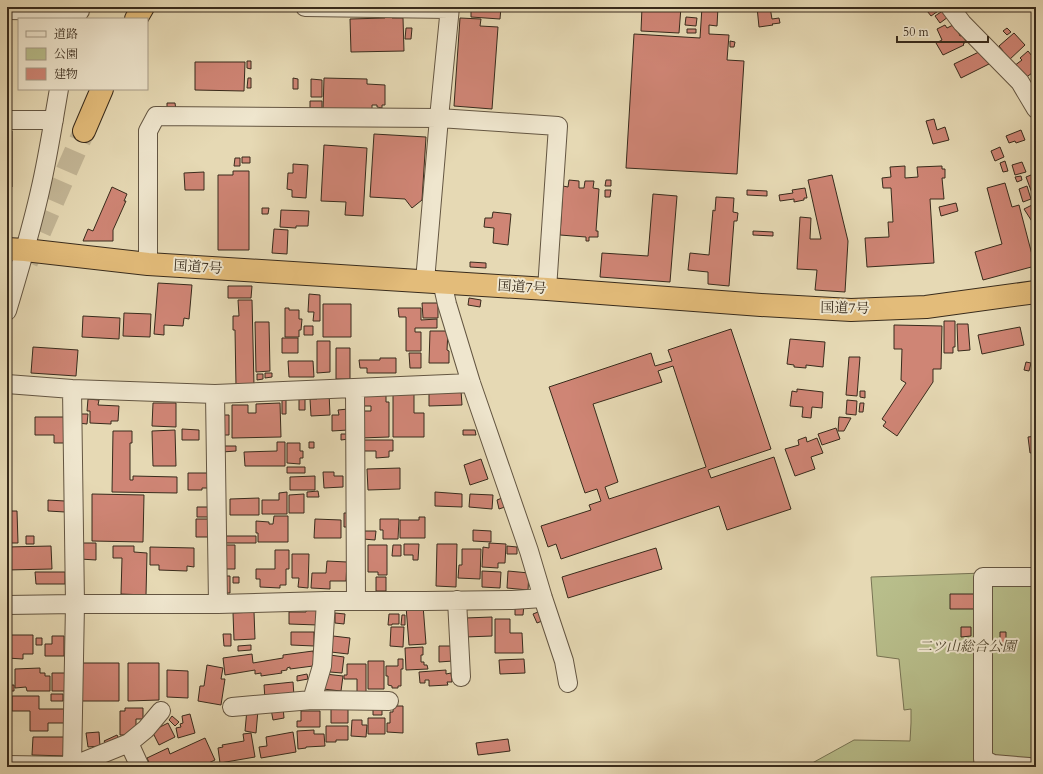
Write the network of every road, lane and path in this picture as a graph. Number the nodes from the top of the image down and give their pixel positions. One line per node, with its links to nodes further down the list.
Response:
1 (138, 7): 8 (highway)
2 (143, 7): 9 (highway)
3 (305, 7): 5 (street)
4 (950, 7): 12 (street)
5 (450, 8): 13 (street)
6 (7, 10): 7 (street)
7 (80, 12)
8 (133, 18)
9 (137, 18)
10 (59, 90): 15 (street)
11 (102, 90): 16 (highway)
12 (1036, 108)
13 (439, 118): 18 (street); 19 (street); 20 (street)
14 (7, 120): 15 (street)
15 (54, 120): 17 (street)
16 (84, 131)
17 (16, 250): 18 (highway, 国道7号); 22 (street)
18 (148, 264): 19 (highway, 国道7号)
19 (434, 282): 20 (highway, 国道7号); 23 (street)
20 (547, 289): 21 (highway, 国道7号)
21 (1036, 292)
22 (7, 311)
23 (471, 383): 25 (street); 29 (street)
24 (7, 384): 26 (street)
25 (355, 388): 27 (street); 32 (street)
26 (72, 389): 27 (street); 33 (street)
27 (215, 394): 34 (street)
28 (1036, 577): 46 (street)
29 (543, 598): 30 (street); 37 (street)
30 (457, 600): 32 (street); 36 (street)
31 (326, 601): 32 (street); 34 (street); 38 (street)
32 (356, 601)
33 (75, 604): 34 (street); 35 (street); 44 (street)
34 (218, 604)
35 (7, 605)
36 (461, 678)
37 (568, 682)
38 (312, 700): 39 (street); 40 (street)
39 (389, 701)
40 (232, 708)
41 (162, 711): 42 (street)
42 (129, 743): 44 (street); 45 (street)
43 (7, 765): 44 (street)
44 (72, 766)
45 (140, 767)
46 (1029, 767)

